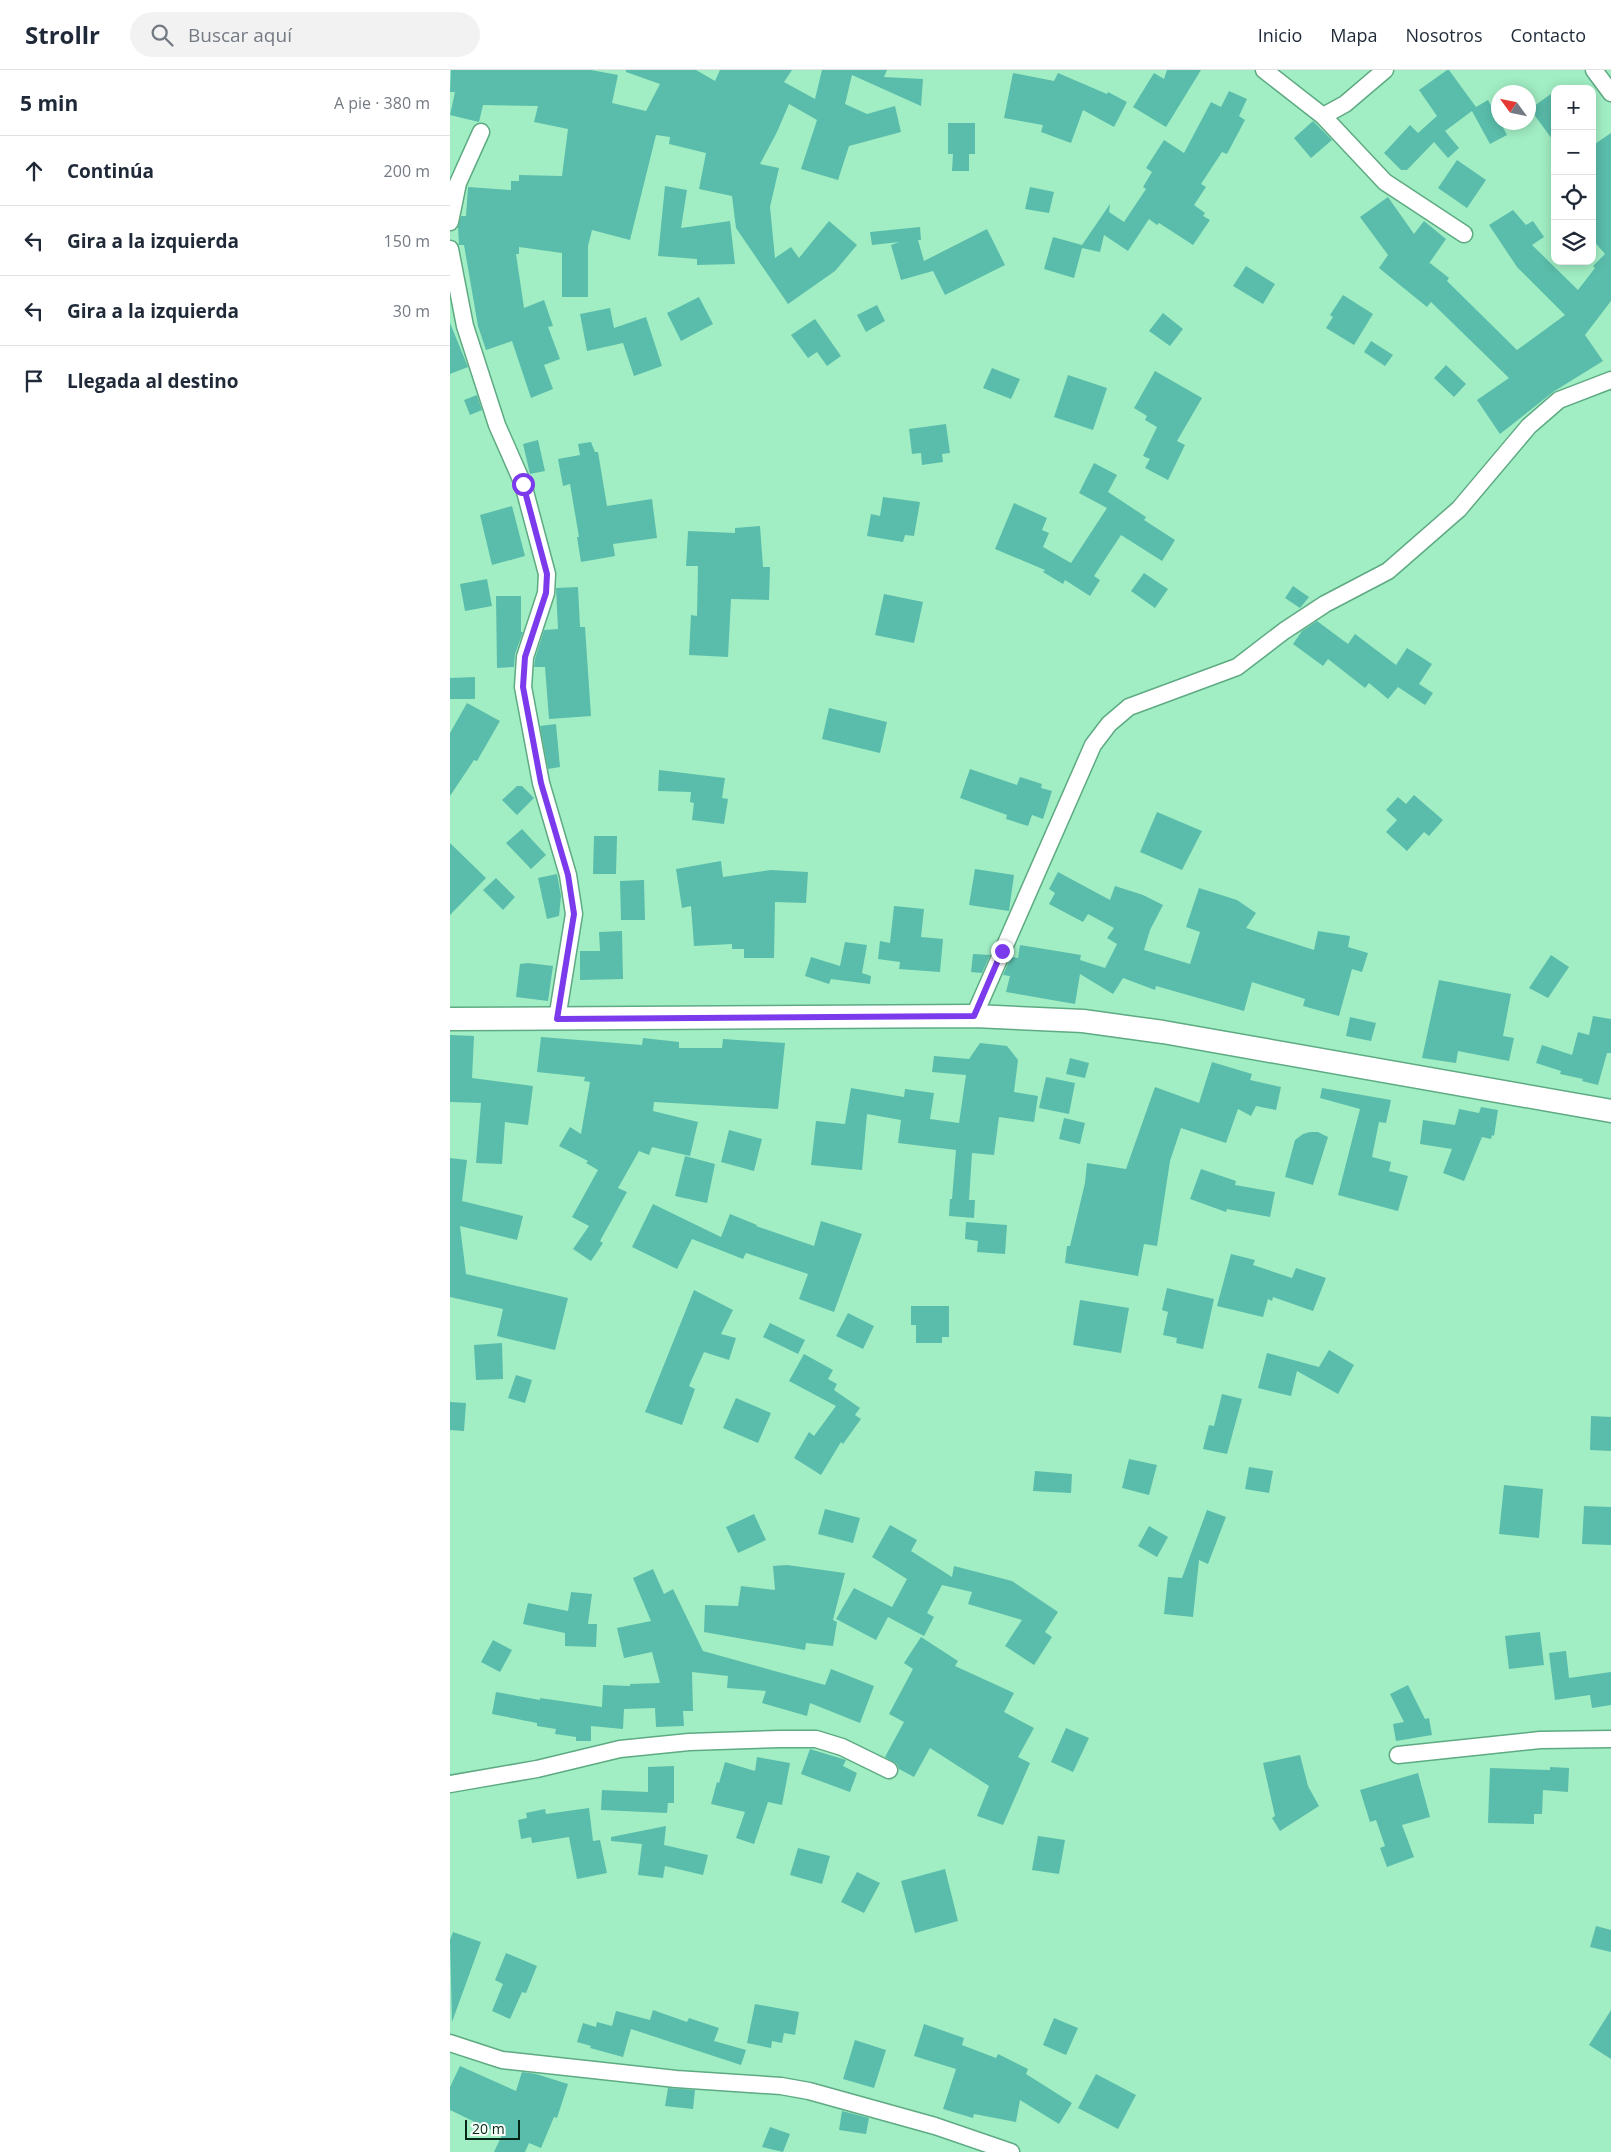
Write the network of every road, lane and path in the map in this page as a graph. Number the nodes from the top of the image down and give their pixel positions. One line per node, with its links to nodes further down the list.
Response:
1 (1264, 70): 5 (street)
2 (1384, 70): 5 (street)
3 (1594, 70): 4 (street)
4 (1611, 93)
5 (1323, 116): 8 (street)
6 (481, 132): 7 (street)
7 (450, 222)
8 (1464, 234)
9 (450, 249): 13 (street)
10 (1611, 380): 11 (street)
11 (974, 1016): 13 (main road); 14 (main road)
12 (450, 1018): 13 (main road)
13 (557, 1019)
14 (1611, 1111)
15 (1611, 1739): 16 (street)
16 (1398, 1755)
17 (889, 1770): 18 (street)
18 (450, 1784)
19 (450, 2043): 20 (street)
20 (1011, 2152)

